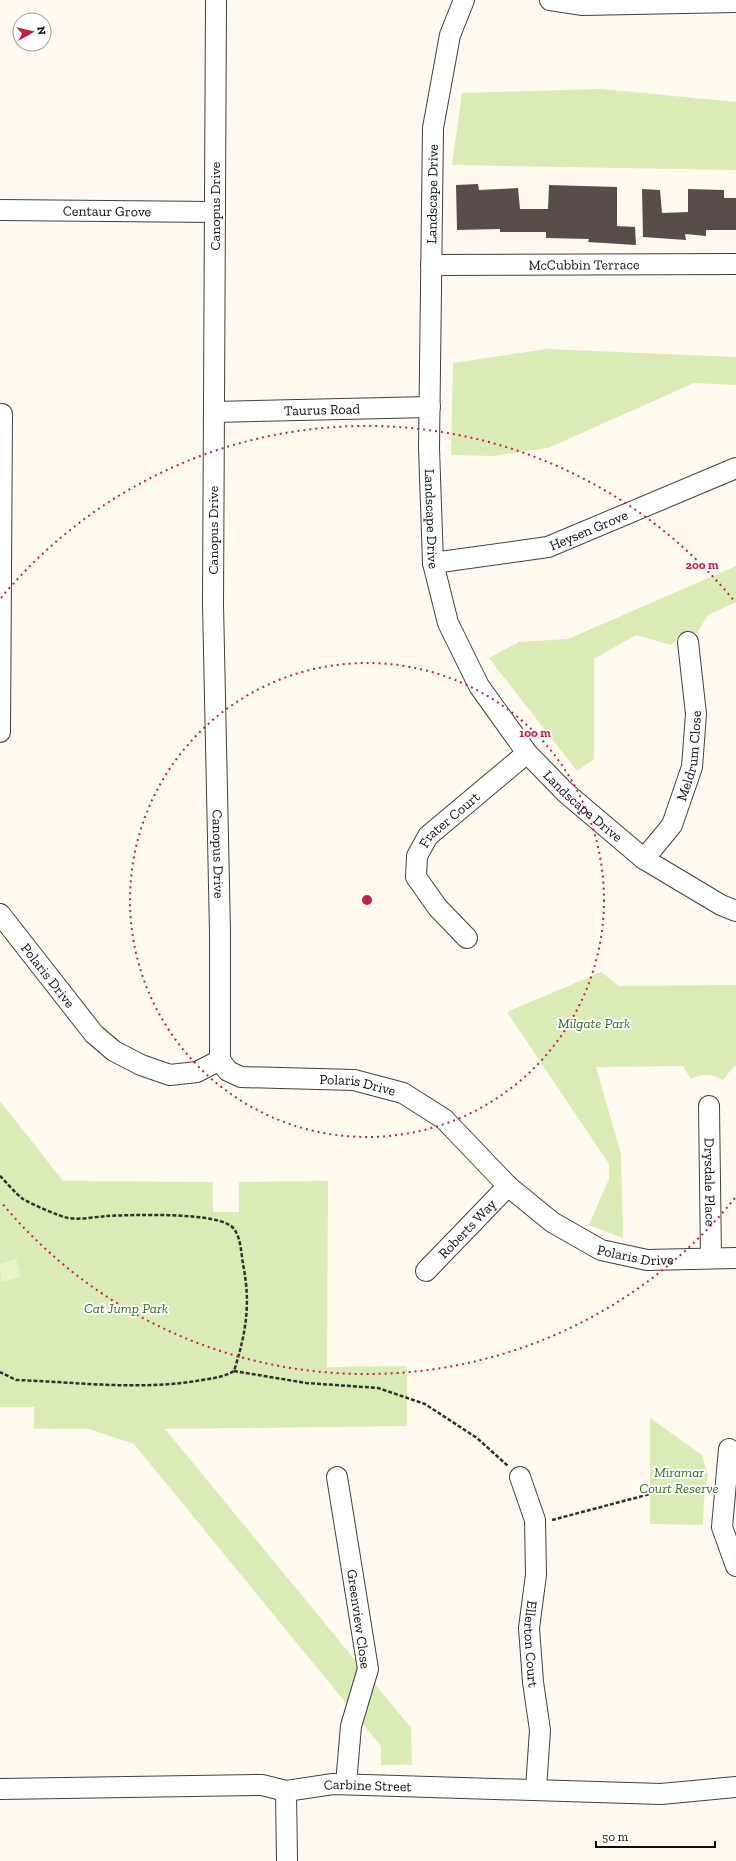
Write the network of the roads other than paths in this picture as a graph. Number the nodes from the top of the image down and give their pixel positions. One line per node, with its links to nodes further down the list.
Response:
1 (216, 0): 6 (street, Canopus Drive)
2 (464, 0): 8 (street, Landscape Drive)
3 (550, 0): 4 (street)
4 (736, 2)
5 (0, 210): 6 (street, Centaur Grove)
6 (214, 212): 10 (street, Canopus Drive)
7 (736, 264): 8 (street, McCubbin Terrace)
8 (431, 265): 9 (street, Landscape Drive)
9 (430, 407): 10 (street, Taurus Road); 13 (street, Landscape Drive)
10 (214, 412): 21 (street, Canopus Drive)
11 (2, 414): 15 (street)
12 (736, 468): 13 (street, Heysen Grove)
13 (433, 563): 16 (street, Landscape Drive)
14 (688, 642): 17 (street, Meldrum Close)
15 (0, 732)
16 (527, 754): 17 (street, Landscape Drive); 20 (street, Frater Court)
17 (644, 859): 18 (street, Landscape Drive)
18 (736, 911)
19 (0, 914): 21 (street, Polaris Drive)
20 (467, 938)
21 (220, 1060): 23 (street, Polaris Drive)
22 (709, 1106): 24 (street, Drysdale Place)
23 (508, 1186): 24 (street, Polaris Drive); 26 (street, Roberts Way)
24 (711, 1258): 25 (street, Polaris Drive)
25 (736, 1258)
26 (426, 1271)
27 (729, 1449): 30 (street)
28 (337, 1477): 31 (street, Greenview Close)
29 (520, 1477): 34 (street, Ellerton Court)
30 (736, 1566)
31 (346, 1784): 34 (street, Carbine Street); 35 (street, Carbine Street)
32 (736, 1787): 34 (street, Carbine Street)
33 (0, 1789): 35 (street, Carbine Street)
34 (536, 1789)
35 (286, 1791): 36 (street)
36 (286, 1861)

